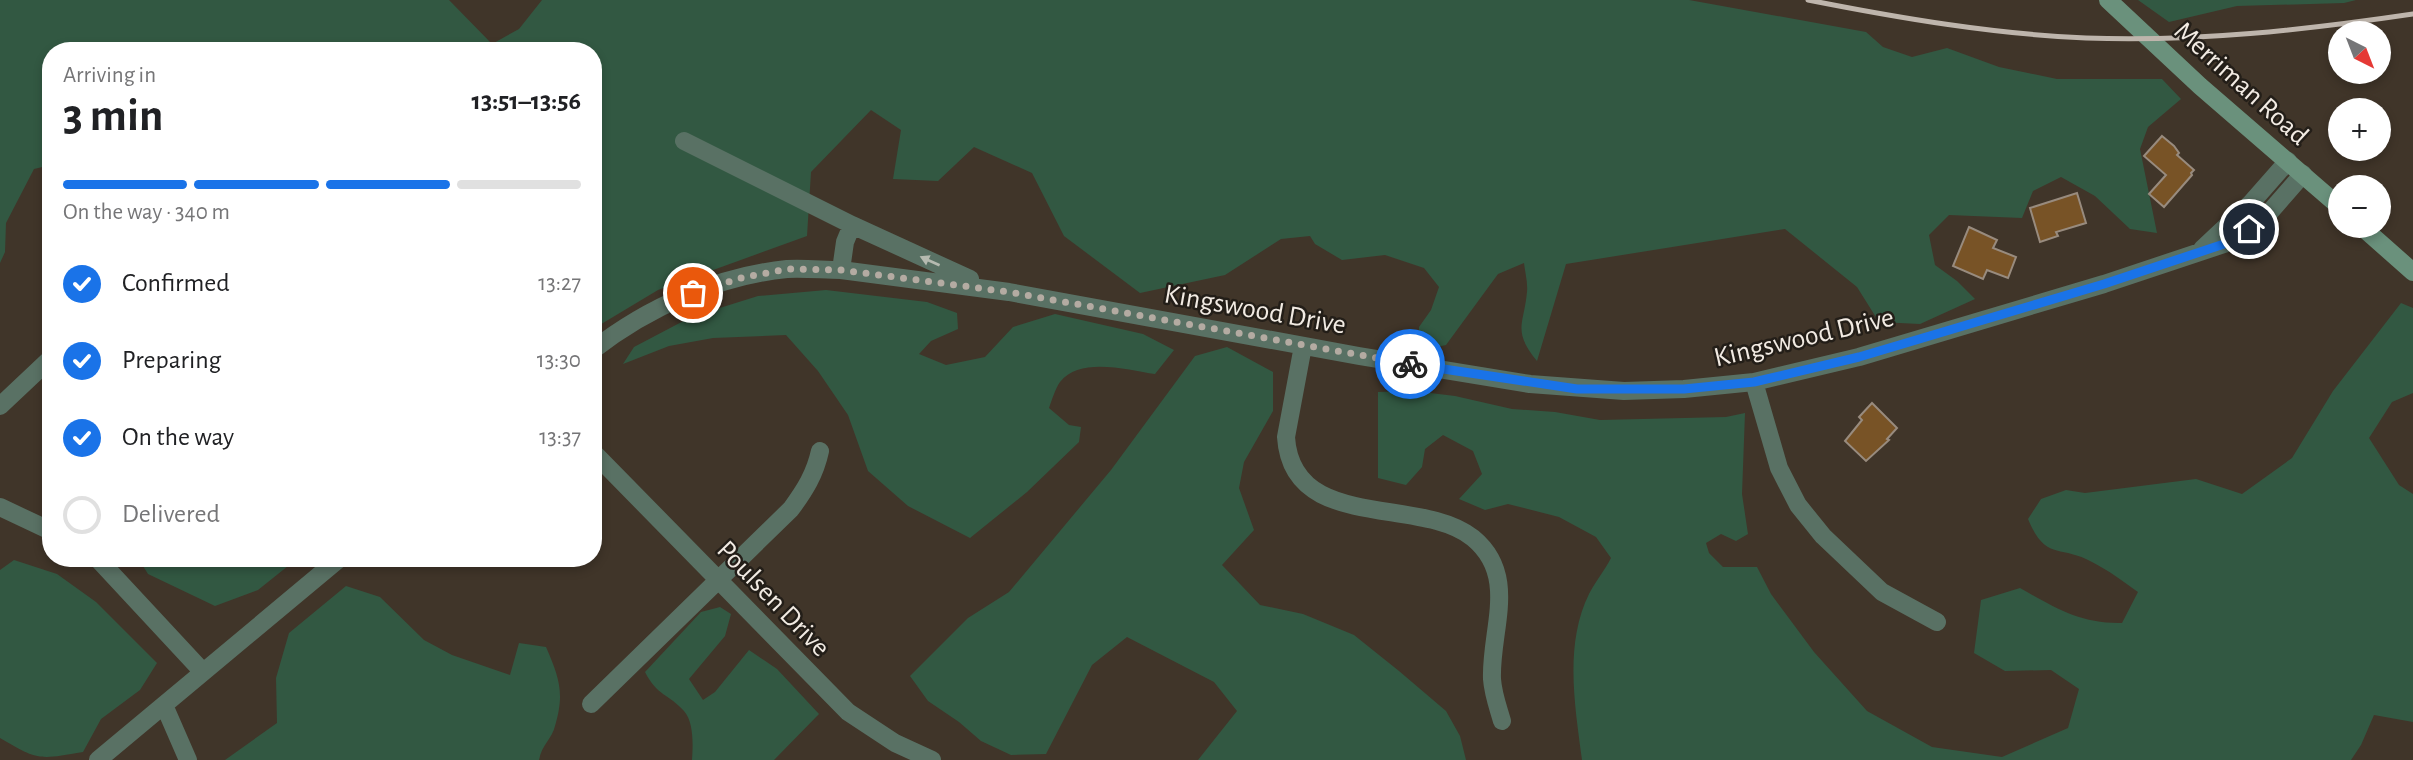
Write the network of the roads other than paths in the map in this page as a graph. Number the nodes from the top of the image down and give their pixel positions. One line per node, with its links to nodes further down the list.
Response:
1 (2108, 0): 3 (main road, Merriman Road)
2 (684, 141): 6 (street, Kingswood Drive)
3 (2288, 161): 4 (main road, Merriman Road); 8 (street, Kingswood Drive)
4 (2303, 174): 5 (main road, Merriman Road); 8 (street, Kingswood Drive)
5 (2328, 196)
6 (852, 225): 9 (street); 11 (street, Kingswood Drive, one-way to 6)
7 (2375, 238): 10 (main road)
8 (2202, 249): 15 (street, Kingswood Drive)
9 (841, 270): 11 (street, Kingswood Drive); 12 (street, Kingswood Drive)
10 (2413, 272)
11 (992, 289): 13 (street, Kingswood Drive)
12 (602, 344)
13 (1303, 346): 15 (street, Kingswood Drive); 28 (street)
14 (42, 366): 16 (street)
15 (1754, 382): 24 (street)
16 (0, 406)
17 (820, 451): 23 (street)
18 (602, 461): 23 (street, Poulsen Drive)
19 (0, 507): 20 (street)
20 (42, 527)
21 (105, 567): 25 (street)
22 (329, 567): 25 (street)
23 (718, 581): 26 (street); 31 (street, Poulsen Drive)
24 (1937, 622)
25 (203, 672): 27 (street)
26 (591, 704)
27 (163, 705): 29 (street); 30 (street)
28 (1502, 721)
29 (98, 760)
30 (188, 760)
31 (932, 760)

